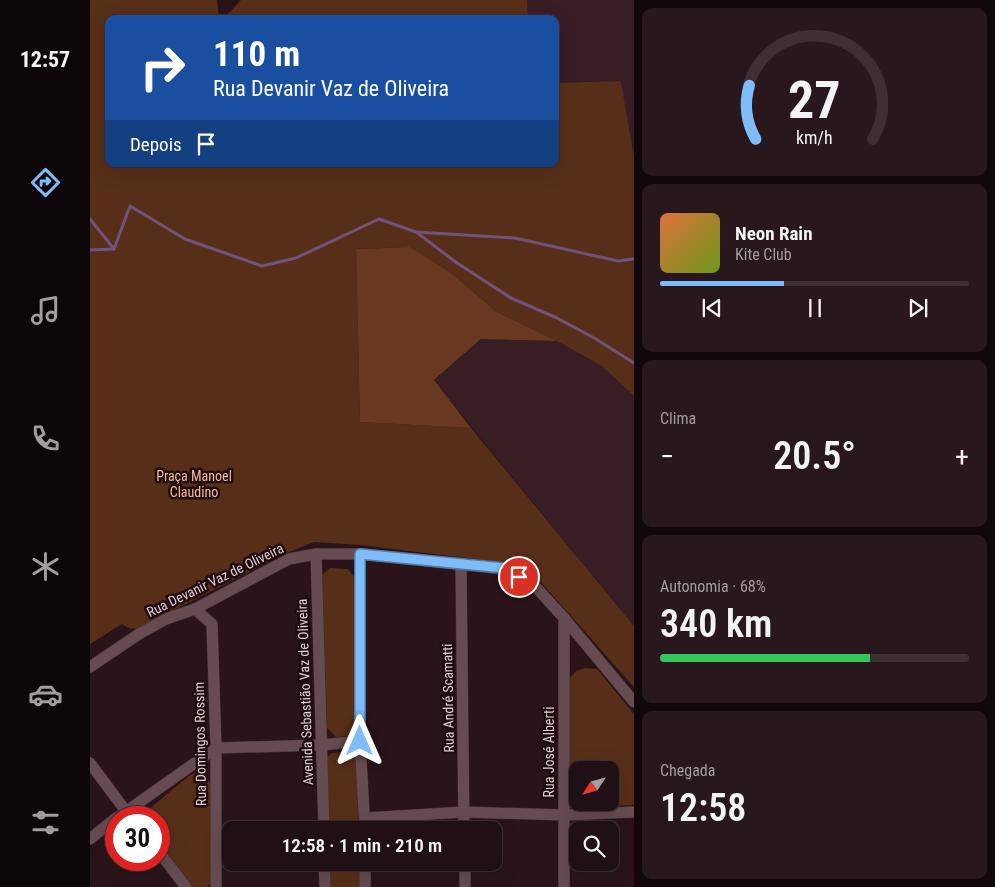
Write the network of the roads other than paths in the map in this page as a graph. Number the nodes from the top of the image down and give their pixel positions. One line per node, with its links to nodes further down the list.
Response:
1 (316, 554): 2 (street, Rua Devanir Vaz de Oliveira); 4 (street, Rua Devanir Vaz de Oliveira); 9 (street, Avenida Sebastião Vaz de Oliveira)
2 (360, 554): 3 (street, Rua Devanir Vaz de Oliveira); 8 (street)
3 (461, 565): 5 (street, Rua Devanir Vaz de Oliveira); 14 (street, Rua André Scamatti)
4 (195, 609): 6 (street, Rua Devanir Vaz de Oliveira); 10 (street, Rua Domingos Rossim)
5 (564, 618): 7 (street, Rua Devanir Vaz de Oliveira); 16 (street, Rua José Alberti)
6 (90, 667)
7 (634, 702)
8 (360, 741): 9 (street); 17 (street)
9 (322, 745): 10 (street); 18 (street, Avenida Sebastião Vaz de Oliveira)
10 (216, 748): 13 (street); 28 (street, Rua Domingos Rossim)
11 (90, 763): 12 (street)
12 (117, 806)
13 (137, 806)
14 (464, 812): 16 (street); 17 (street); 20 (street, Rua André Scamatti)
15 (634, 812): 16 (street)
16 (564, 815): 32 (street, Rua José Alberti)
17 (366, 818): 19 (street)
18 (324, 821)
19 (366, 821)
20 (464, 821)
21 (105, 829): 22 (street)
22 (90, 839)
23 (170, 866): 27 (street)
24 (324, 871): 29 (street)
25 (365, 871): 30 (street)
26 (465, 871): 31 (street)
27 (186, 887)
28 (216, 887)
29 (325, 887)
30 (365, 887)
31 (465, 887)
32 (564, 887)

